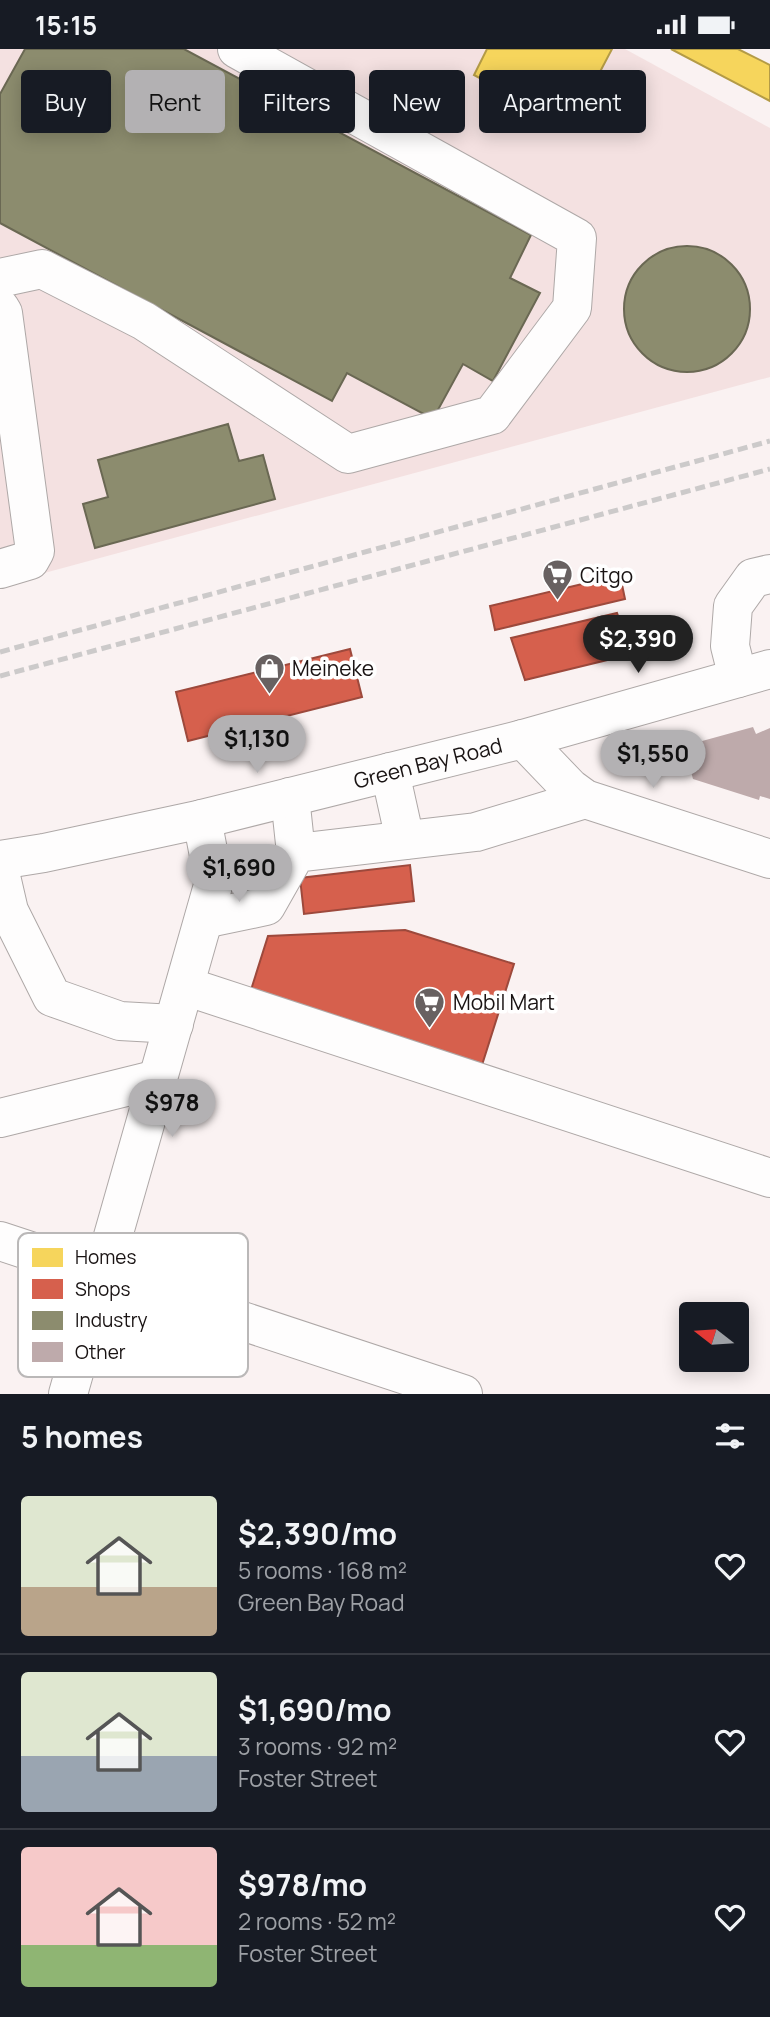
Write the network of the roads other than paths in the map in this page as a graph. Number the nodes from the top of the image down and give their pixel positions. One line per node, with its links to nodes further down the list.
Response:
1 (237, 49): 2 (street)
2 (0, 278)
3 (0, 308): 4 (street)
4 (0, 569)
5 (770, 574): 6 (street)
6 (754, 673): 7 (street, Green Bay Road)
7 (523, 739): 8 (street, Green Bay Road); 10 (street)
8 (390, 772): 9 (street, Green Bay Road); 12 (street)
9 (290, 797): 11 (street, Green Bay Road); 13 (street)
10 (585, 799): 12 (street); 14 (street)
11 (202, 819): 15 (street, Green Bay Road); 17 (street)
12 (405, 840): 13 (street)
13 (296, 853): 17 (street)
14 (770, 859)
15 (0, 860)
16 (0, 872): 19 (street)
17 (204, 919): 18 (street)
18 (185, 986): 19 (street); 22 (street)
19 (174, 1024): 20 (street)
20 (158, 1079): 21 (street); 23 (street)
21 (0, 1118)
22 (770, 1178)
23 (113, 1233)
24 (0, 1241): 25 (street)
25 (18, 1247)
26 (248, 1323): 29 (street)
27 (73, 1377): 28 (street)
28 (68, 1394)
29 (463, 1394)

